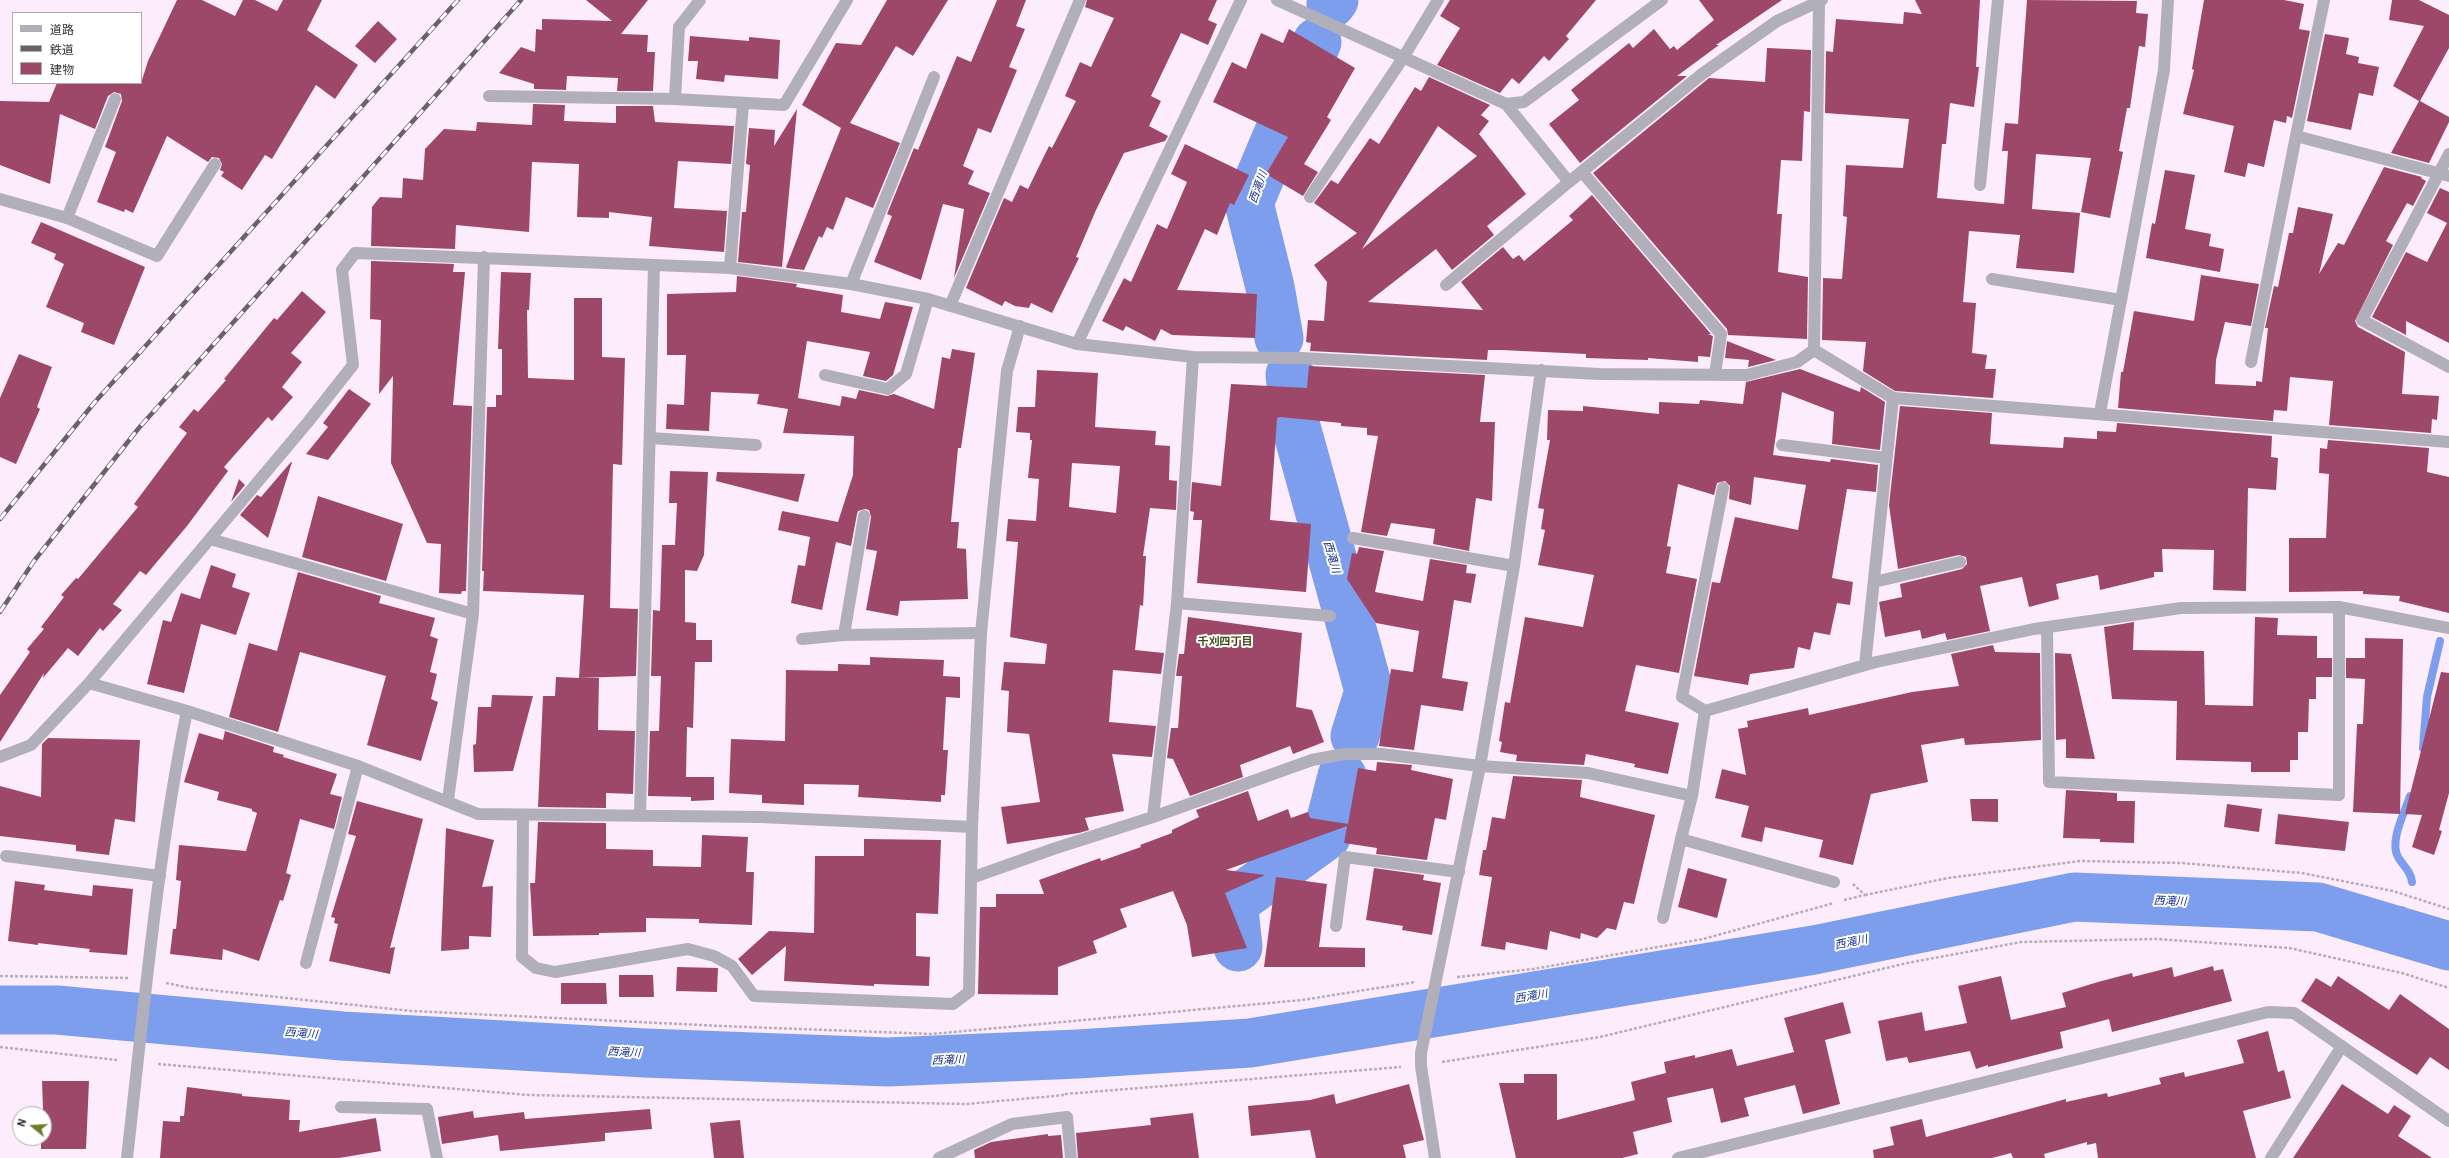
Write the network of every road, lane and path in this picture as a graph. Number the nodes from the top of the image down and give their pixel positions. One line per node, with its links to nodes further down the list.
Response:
1 (700, 0): 16 (street)
2 (847, 0): 17 (street)
3 (1080, 0): 37 (street)
4 (1241, 0): 39 (street)
5 (1277, 0): 12 (street)
6 (1438, 0): 12 (street)
7 (1662, 0): 18 (street)
8 (1998, 0): 25 (street)
9 (2168, 0): 36 (street)
10 (2324, 0): 19 (street)
11 (1820, 1): 22 (street); 40 (street)
12 (1403, 58): 18 (street); 26 (street)
13 (934, 77): 33 (street)
14 (489, 96): 16 (street)
15 (115, 99): 28 (street)
16 (674, 99): 17 (street)
17 (743, 104): 31 (street)
18 (1506, 104): 24 (street)
19 (2296, 136): 23 (street); 42 (street)
20 (2449, 154): 23 (street)
21 (215, 164): 28 (street)
22 (1583, 173): 24 (street); 45 (street)
23 (2444, 174): 43 (street)
24 (1569, 182): 34 (street)
25 (1980, 185)
26 (1310, 197)
27 (0, 199): 28 (street)
28 (67, 218)
29 (484, 257): 30 (street); 57 (street); 63 (street)
30 (654, 265): 31 (street); 49 (street)
31 (730, 268): 33 (street)
32 (1992, 279): 36 (street)
33 (851, 284): 35 (street)
34 (1446, 285)
35 (928, 299): 37 (street); 46 (street)
36 (2121, 300): 48 (street)
37 (950, 306): 38 (street)
38 (1020, 326): 39 (street); 67 (street)
39 (1077, 344): 41 (street)
40 (1814, 350): 45 (street); 47 (street)
41 (1193, 357): 44 (street); 61 (street)
42 (2251, 362)
43 (2449, 366)
44 (1541, 370): 45 (street); 59 (street)
45 (1715, 374)
46 (825, 375)
47 (1893, 398): 48 (street); 53 (street)
48 (2100, 413): 50 (street)
49 (650, 438): 51 (street); 79 (street)
50 (2449, 442)
51 (756, 445)
52 (1782, 445): 53 (street)
53 (1886, 458): 60 (street)
54 (1723, 488): 73 (street)
55 (864, 516): 68 (street)
56 (1353, 538): 59 (street)
57 (210, 539): 63 (street); 71 (street)
58 (1960, 562): 60 (street)
59 (1514, 566): 76 (street)
60 (1874, 582): 70 (street)
61 (1177, 603): 64 (street); 81 (street)
62 (2339, 608): 65 (street); 65 (street); 66 (street)
63 (473, 614): 78 (street)
64 (1330, 616)
65 (2047, 627): 70 (street)
66 (2449, 628)
67 (981, 634): 68 (street); 82 (street)
68 (844, 635): 69 (street)
69 (802, 639)
70 (1865, 665): 73 (street)
71 (89, 683): 72 (street); 74 (street)
72 (188, 711): 75 (street); 86 (street)
73 (1705, 711): 77 (street)
74 (0, 757)
75 (358, 766): 78 (street); 93 (street)
76 (1480, 766): 77 (street); 81 (street); 85 (street)
77 (1692, 796): 83 (street)
78 (448, 800): 80 (street)
79 (640, 815): 80 (street); 82 (street)
80 (523, 816): 87 (street)
81 (1153, 817): 87 (street)
82 (972, 827): 87 (street)
83 (1681, 839): 88 (street); 91 (street)
84 (6, 856): 86 (street)
85 (1459, 872): 92 (street); 96 (street)
86 (160, 876): 95 (street)
87 (971, 878)
88 (1834, 882): 89 (path)
89 (1865, 894): 90 (path); 96 (path)
90 (2449, 908)
91 (1663, 918)
92 (1336, 926)
93 (306, 963)
94 (0, 976): 95 (path)
95 (148, 978): 100 (street)
96 (1436, 979): 101 (street)
97 (2449, 988): 101 (path)
98 (2342, 1046): 105 (street); 111 (street); 112 (street)
99 (0, 1047): 100 (path)
100 (138, 1059): 102 (path); 106 (street)
101 (1421, 1066): 102 (path); 110 (street)
102 (1064, 1094): 104 (path)
103 (341, 1107): 107 (street)
104 (1067, 1117): 108 (street); 109 (street)
105 (2449, 1121)
106 (127, 1158)
107 (437, 1158)
108 (939, 1158)
109 (1071, 1158)
110 (1435, 1158)
111 (1678, 1158)
112 (2271, 1158)

